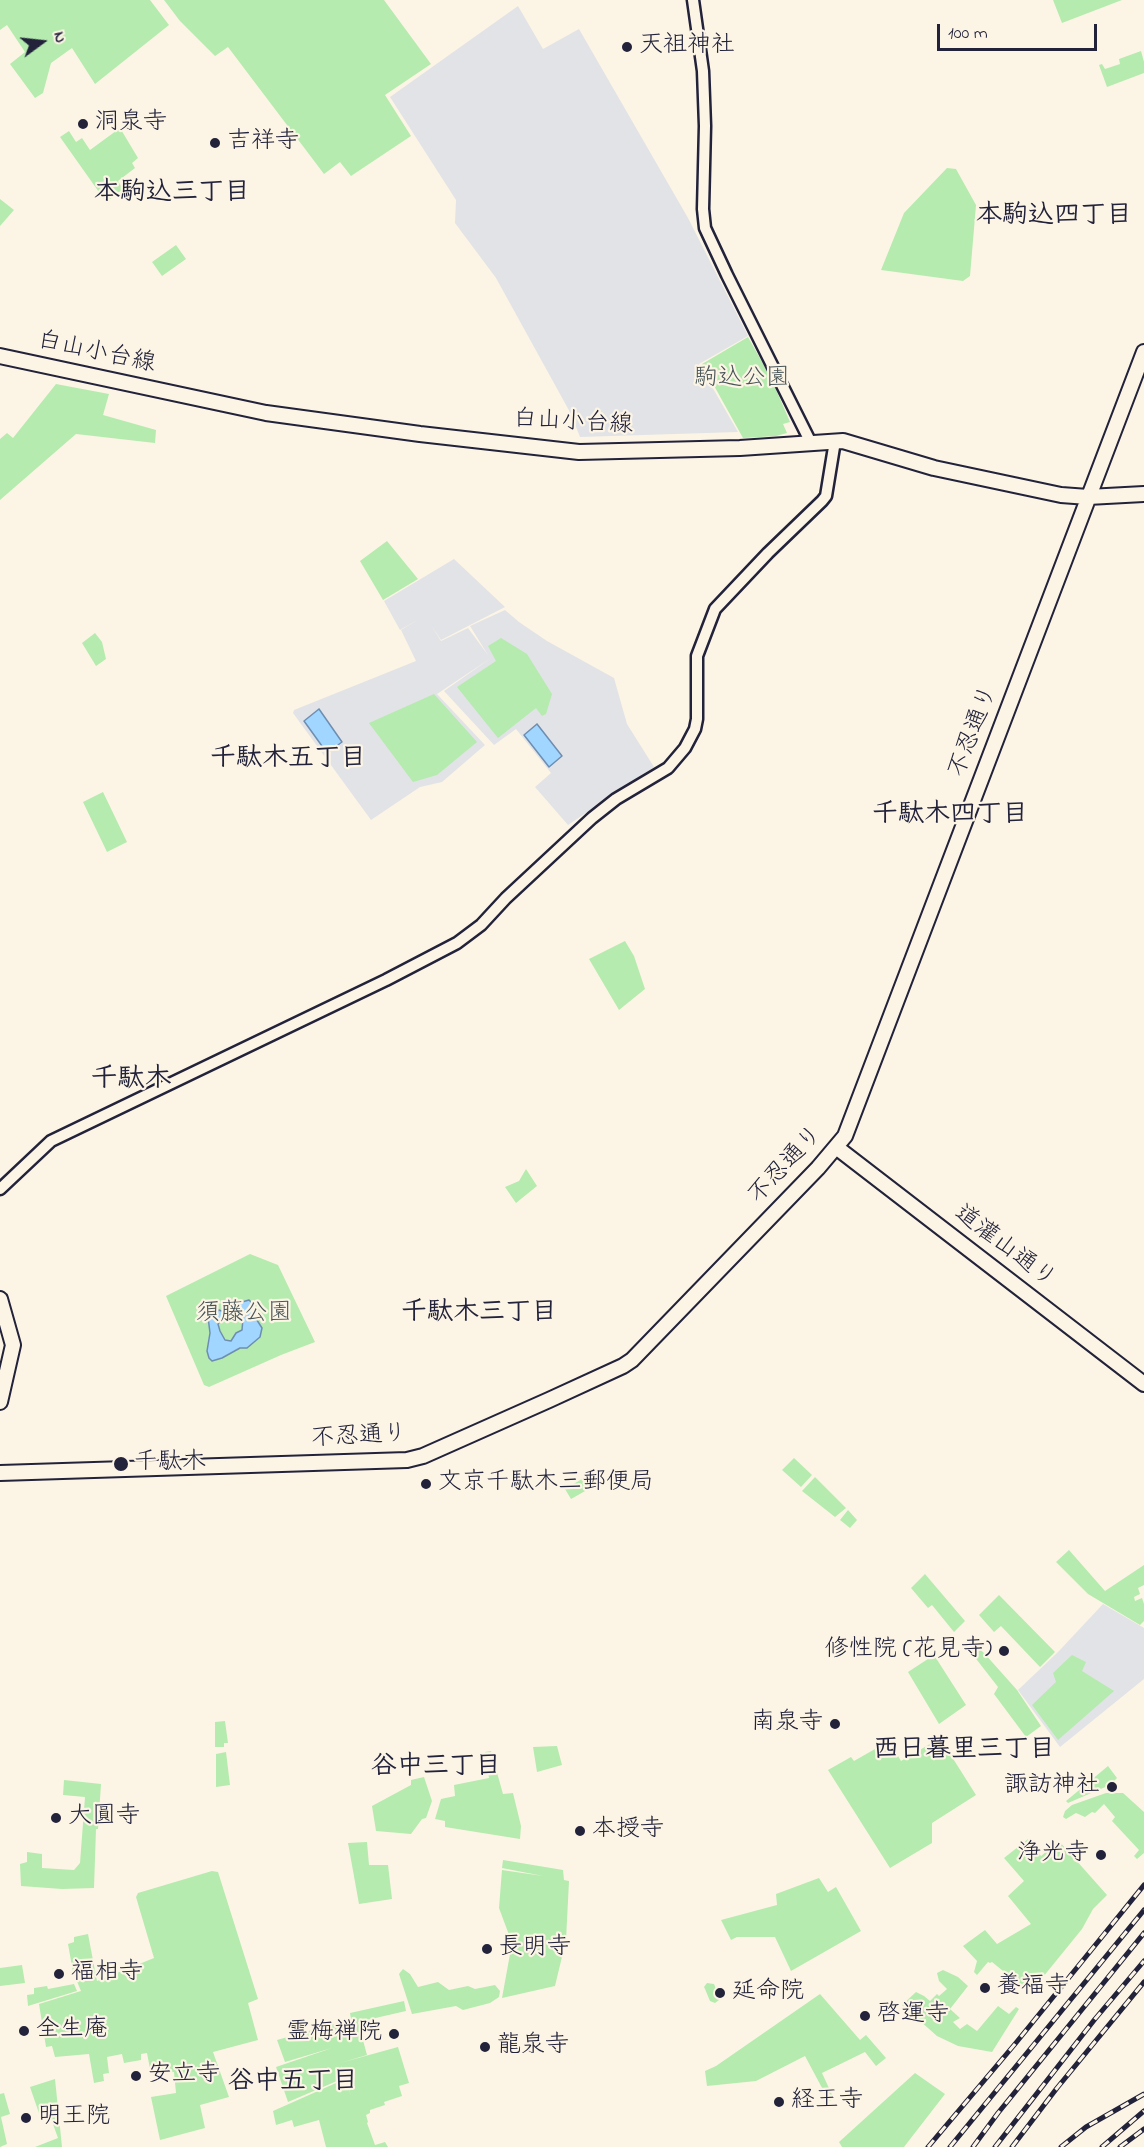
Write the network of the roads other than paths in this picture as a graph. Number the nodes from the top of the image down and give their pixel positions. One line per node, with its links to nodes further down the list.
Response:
1 (693, 0): 5 (street)
2 (1144, 352): 7 (main road, 不忍通り)
3 (0, 356): 5 (main road, 白山小台線)
4 (835, 441): 5 (main road, 白山小台線); 7 (main road, 白山小台線); 9 (street)
5 (811, 443)
6 (1144, 494): 7 (main road, 白山小台線)
7 (1088, 497): 8 (main road, 不忍通り)
8 (836, 1147): 11 (main road, 道灌山通り); 13 (main road, 不忍通り)
9 (0, 1189)
10 (0, 1299): 12 (main road)
11 (1144, 1384)
12 (0, 1402)
13 (0, 1473)

